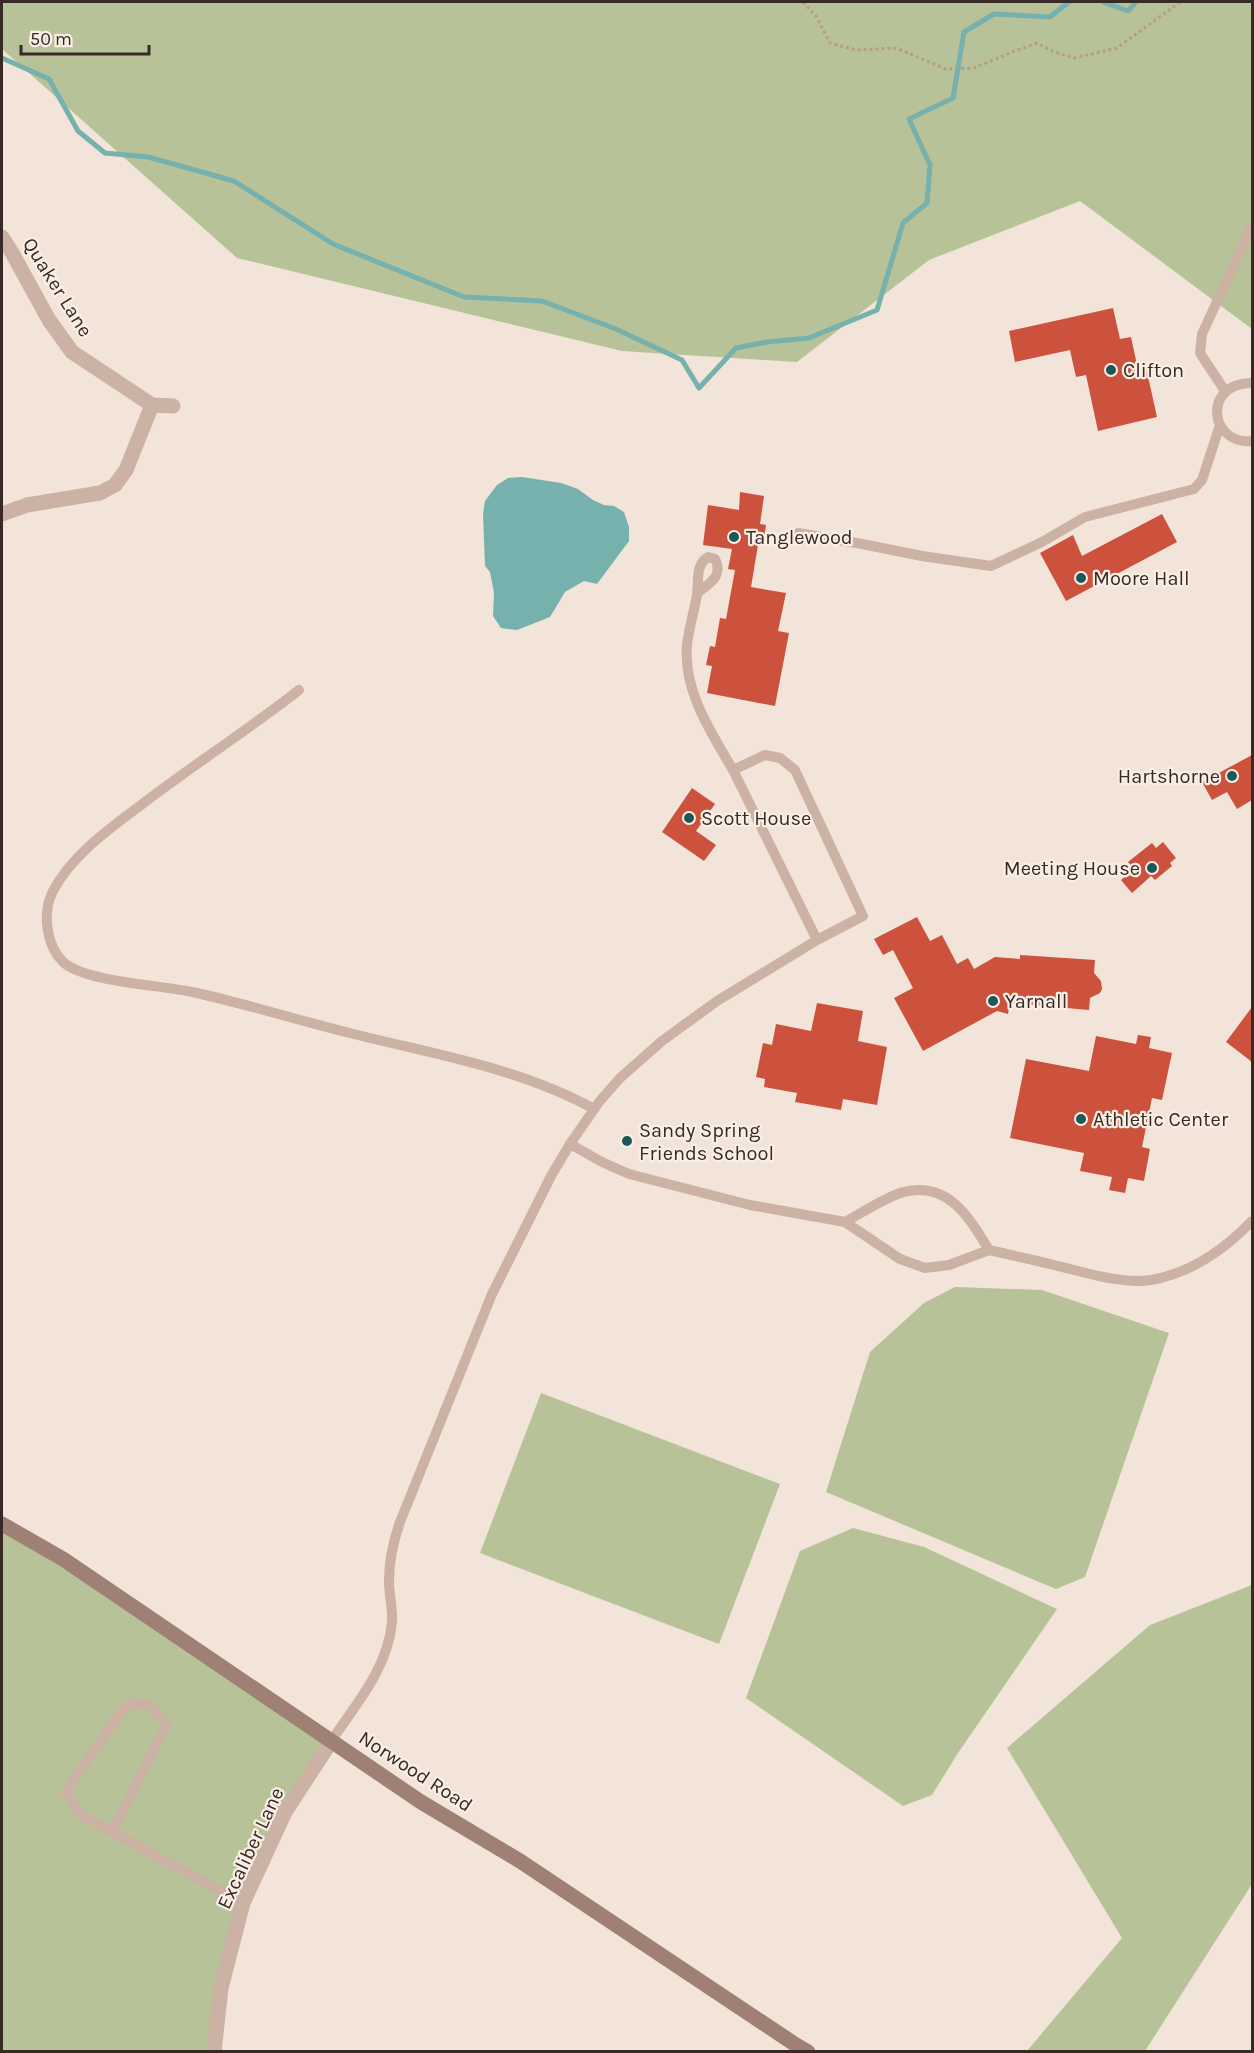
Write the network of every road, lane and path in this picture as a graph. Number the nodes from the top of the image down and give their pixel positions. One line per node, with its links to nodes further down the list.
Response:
1 (803, 2): 2 (path)
2 (1180, 2)
3 (1252, 226): 6 (lane)
4 (2, 237): 7 (street, Quaker Lane)
5 (1252, 383): 6 (lane)
6 (1225, 391): 9 (lane)
7 (152, 405): 8 (street, Quaker Lane); 11 (street)
8 (173, 406)
9 (1220, 425): 10 (lane); 12 (lane)
10 (1252, 441)
11 (2, 514)
12 (798, 533)
13 (697, 593): 15 (lane)
14 (299, 690): 17 (lane)
15 (732, 770): 16 (lane); 16 (lane)
16 (817, 940): 17 (lane)
17 (594, 1108): 18 (lane)
18 (570, 1144): 20 (lane); 23 (lane)
19 (1252, 1221): 21 (lane)
20 (845, 1222): 21 (lane); 21 (lane)
21 (989, 1250)
22 (2, 1524): 23 (main road, Norwood Road)
23 (332, 1740): 25 (street, Excaliber Lane); 27 (main road, Norwood Road)
24 (112, 1832): 24 (lane); 25 (lane)
25 (243, 1903): 26 (street, Excaliber Lane)
26 (214, 2052)
27 (808, 2052)

